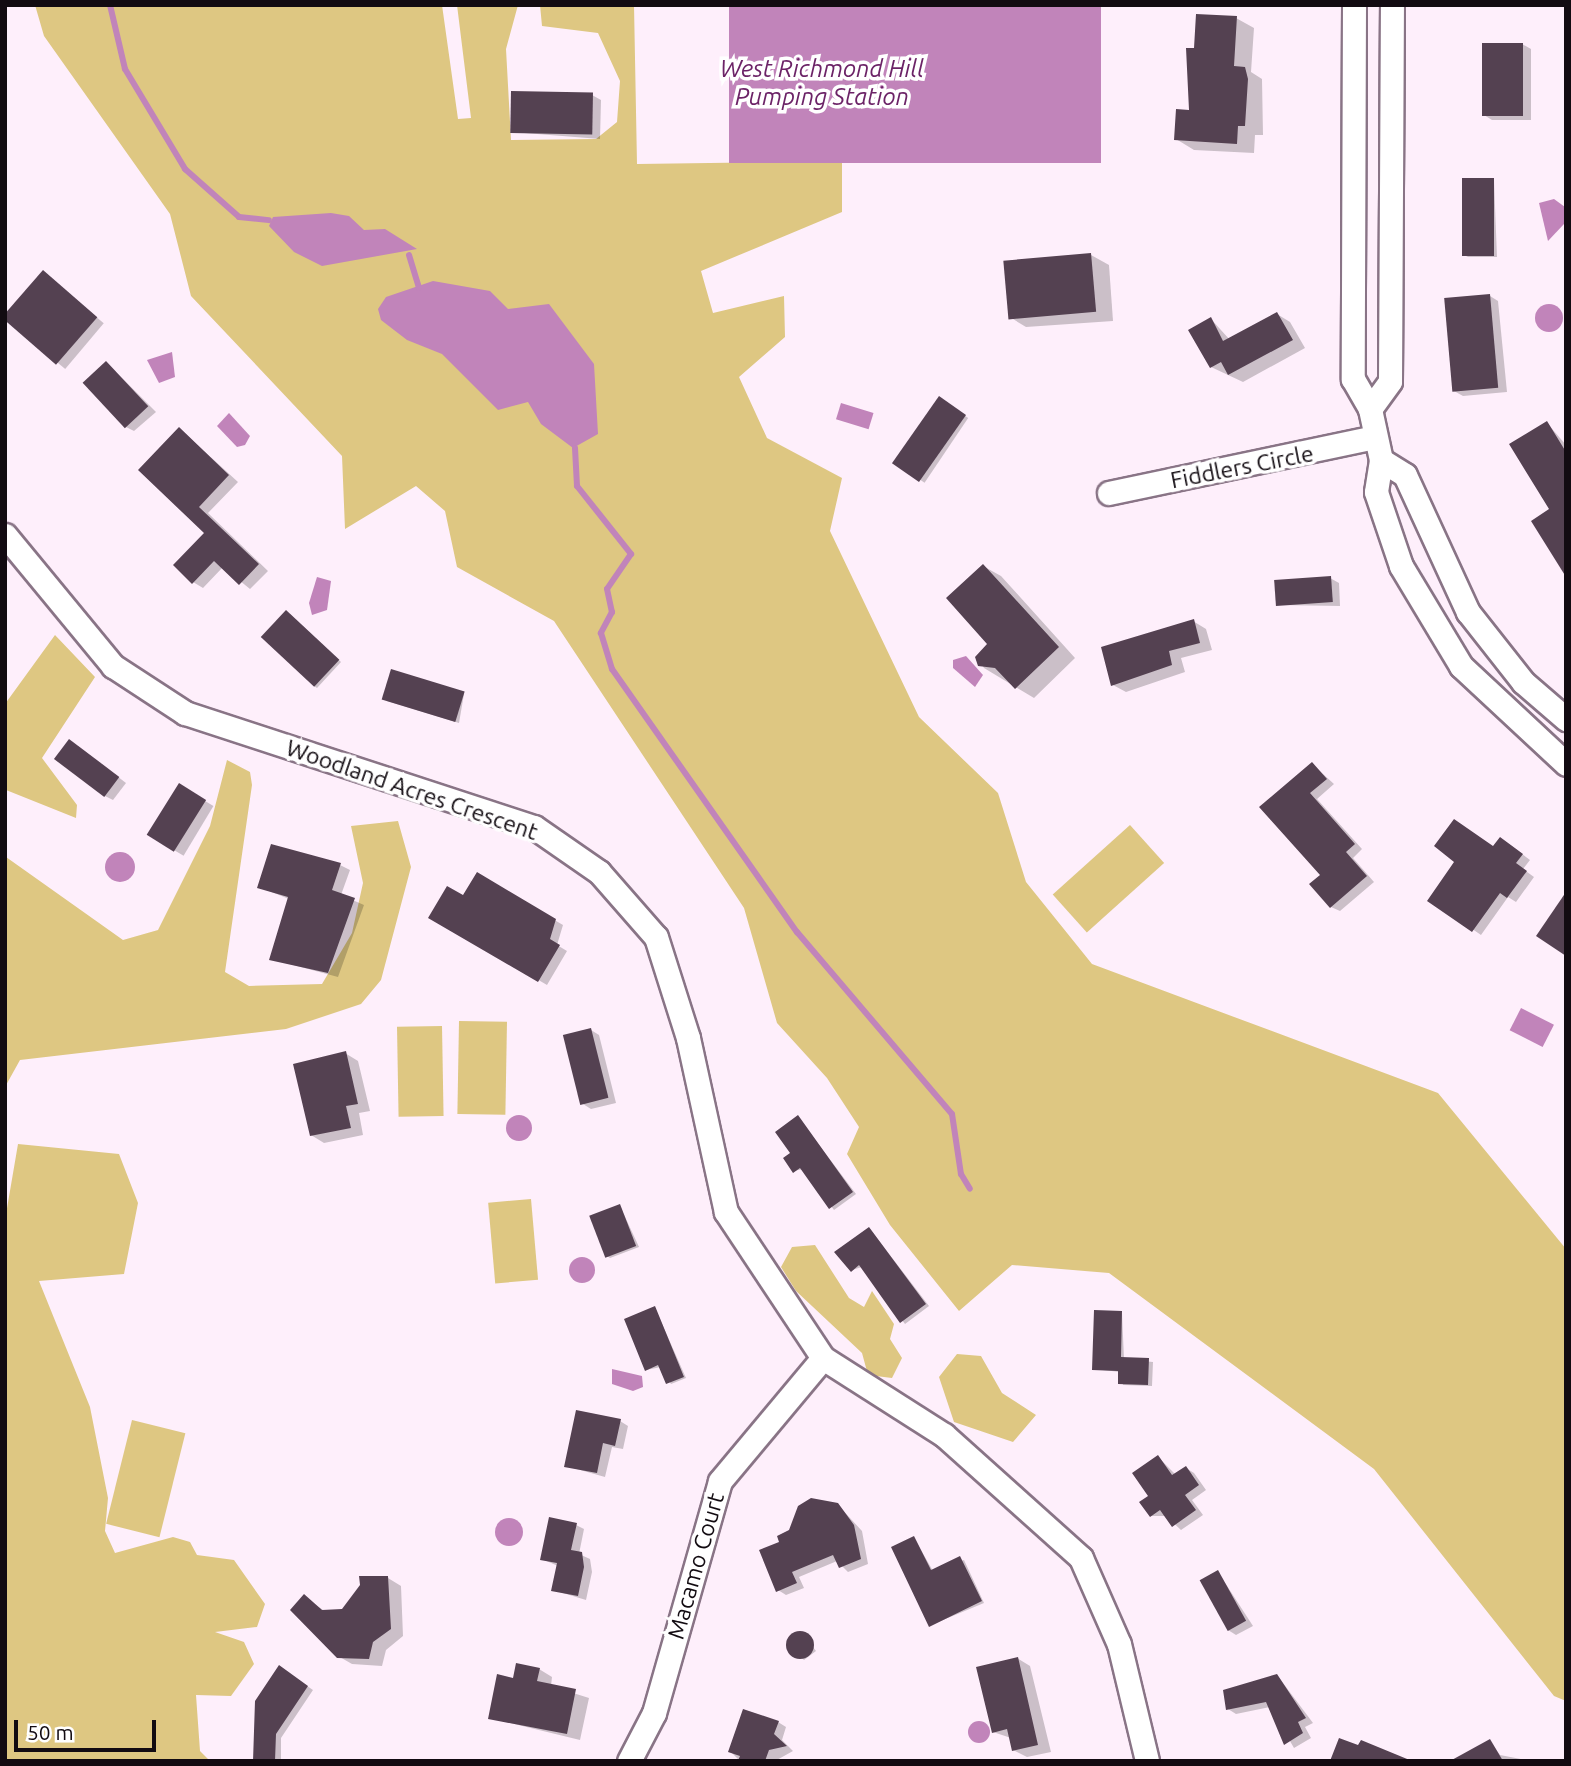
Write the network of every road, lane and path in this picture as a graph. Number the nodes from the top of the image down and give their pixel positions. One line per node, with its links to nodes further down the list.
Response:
1 (1354, 5): 4 (street)
2 (1392, 5): 3 (street)
3 (1390, 176): 4 (street); 5 (street)
4 (1354, 177): 5 (street)
5 (1370, 409): 6 (street)
6 (1374, 437): 7 (street); 8 (street, Fiddlers Circle)
7 (1381, 460): 10 (street); 11 (street)
8 (1109, 493)
9 (5, 535): 13 (street, Woodland Acres Crescent)
10 (1563, 716): 11 (street)
11 (1535, 741): 12 (street)
12 (1566, 764)
13 (823, 1358): 14 (street, Macamo Court); 15 (street, Woodland Acres Crescent)
14 (629, 1761)
15 (1147, 1761)

